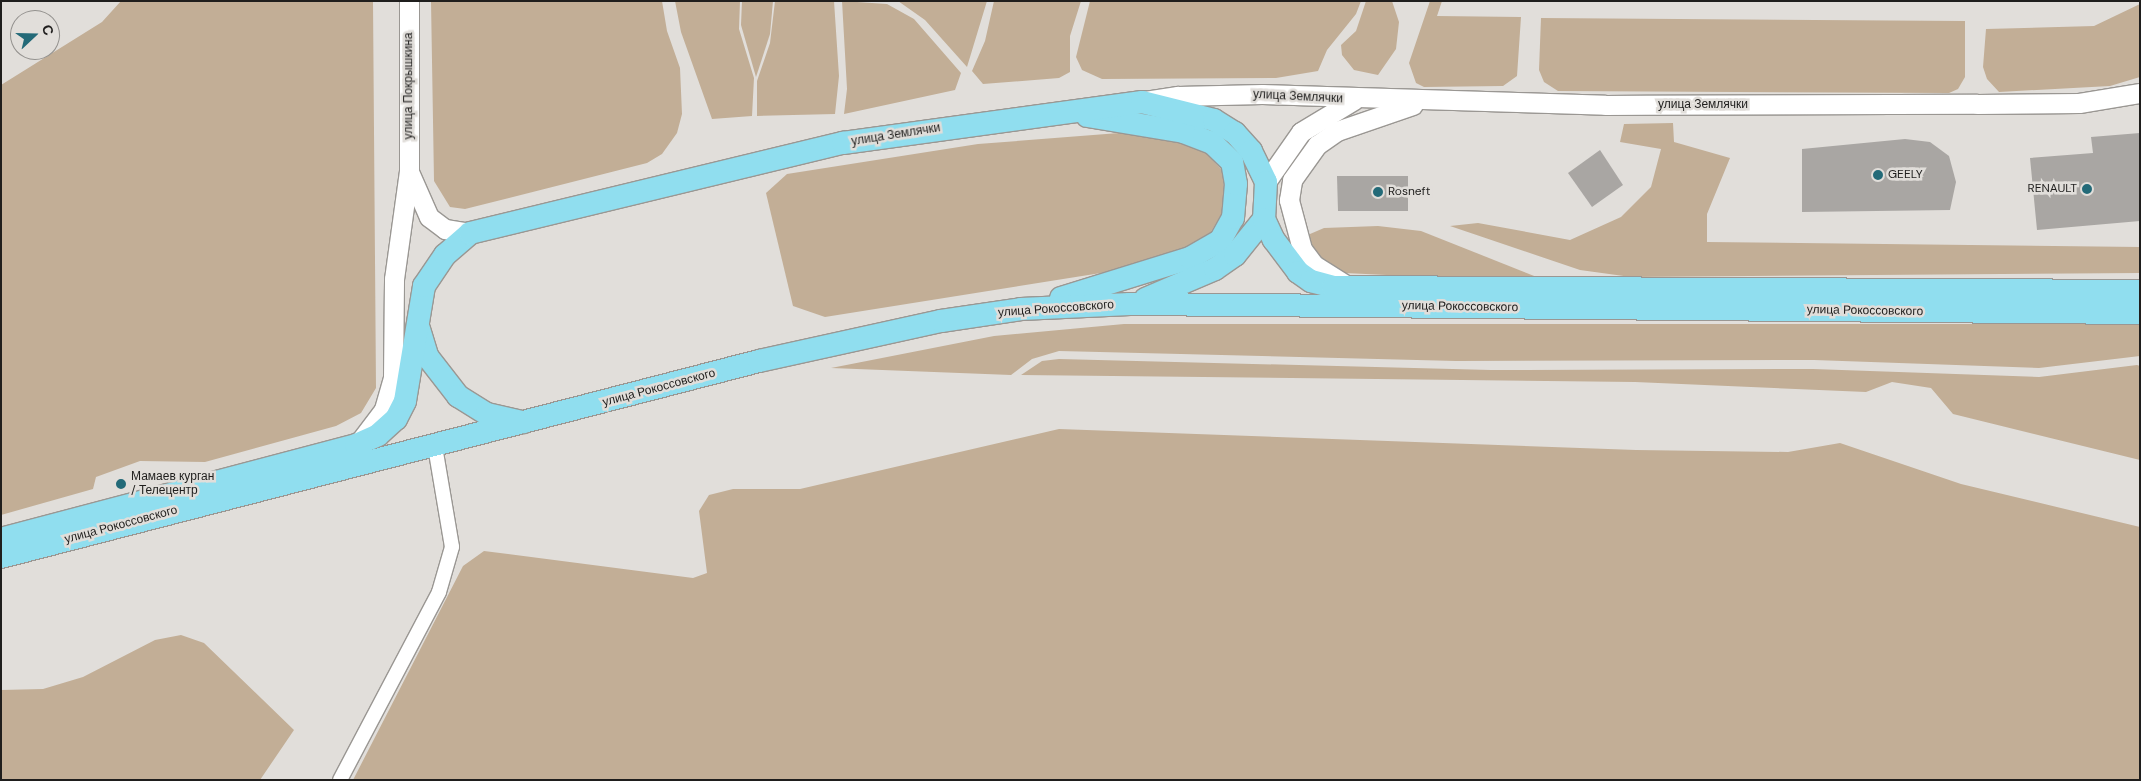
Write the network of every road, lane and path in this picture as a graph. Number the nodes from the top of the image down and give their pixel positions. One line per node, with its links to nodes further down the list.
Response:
1 (409, 1): 7 (main road, улица Покрышкина)
2 (2140, 93): 4 (main road, улица Землячки)
3 (1356, 100): 4 (main road, улица Землячки); 5 (main road, улица Землячки); 8 (main road)
4 (1428, 100): 11 (main road)
5 (1142, 102): 6 (highway, улица Землячки); 8 (highway)
6 (1069, 112): 10 (highway, улица Землячки); 14 (highway)
7 (408, 170): 10 (main road); 18 (main road, улица Покрышкина)
8 (1266, 182): 9 (highway)
9 (1264, 220): 11 (highway, улица Рокоссовского); 13 (highway)
10 (470, 233): 16 (highway, улица Рокоссовского)
11 (1354, 290): 12 (highway, улица Рокоссовского)
12 (2140, 291)
13 (1130, 304): 14 (highway, улица Рокоссовского); 15 (highway, улица Рокоссовского)
14 (1022, 309): 17 (highway, улица Рокоссовского)
15 (2140, 313)
16 (417, 323): 17 (highway); 18 (highway, улица Рокоссовского)
17 (527, 423): 19 (highway, улица Рокоссовского)
18 (356, 445): 20 (highway, улица Рокоссовского)
19 (434, 447): 21 (highway, улица Рокоссовского); 22 (street)
20 (1, 539)
21 (1, 557)
22 (340, 780)

